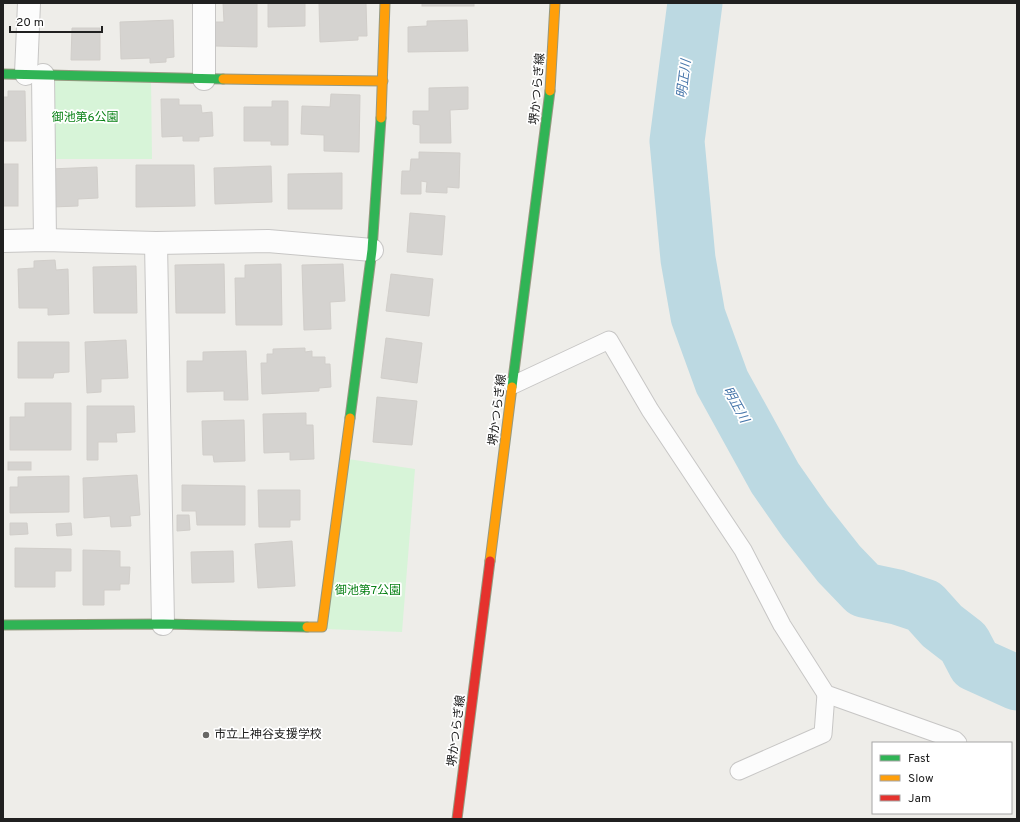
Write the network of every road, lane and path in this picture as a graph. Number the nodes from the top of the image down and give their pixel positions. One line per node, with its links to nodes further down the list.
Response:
1 (29, 3): 6 (street)
2 (204, 3): 7 (street)
3 (385, 3): 8 (street)
4 (555, 3): 13 (street, 堺かつらぎ線)
5 (3, 74): 6 (street)
6 (35, 75): 7 (street); 9 (street)
7 (204, 79): 8 (street)
8 (383, 81): 12 (street)
9 (45, 240): 10 (street); 11 (street)
10 (3, 241)
11 (156, 243): 12 (street); 14 (street)
12 (372, 250): 14 (street)
13 (513, 384): 16 (lane); 19 (street, 堺かつらぎ線)
14 (163, 624): 15 (street)
15 (3, 625)
16 (826, 694): 17 (lane); 18 (lane)
17 (957, 742)
18 (740, 771)
19 (457, 819)

